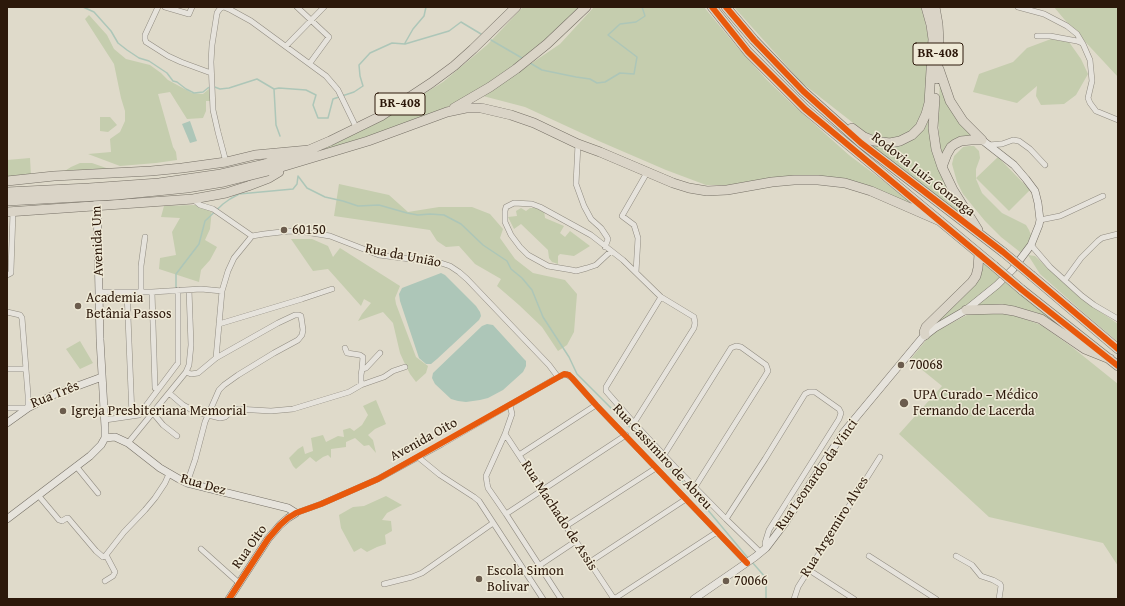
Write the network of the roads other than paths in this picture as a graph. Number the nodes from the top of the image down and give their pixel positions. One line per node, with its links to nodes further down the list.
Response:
1 (158, 7): 19 (street)
2 (165, 7): 3 (street)
3 (192, 7)
4 (297, 7): 13 (street)
5 (324, 7): 13 (street)
6 (586, 7): 21 (highway, BR-408)
7 (712, 7): 42 (highway, Rodovia Luiz Gonzaga)
8 (726, 7): 20 (highway, Rodovia Luiz Gonzaga)
9 (926, 7): 20 (highway, BR-408)
10 (935, 7): 18 (highway, BR-408)
11 (1018, 7): 15 (street)
12 (514, 8): 23 (highway, BR-408)
13 (311, 20): 16 (street); 17 (street)
14 (1037, 36): 15 (street)
15 (1083, 44): 22 (street)
16 (286, 46): 17 (street); 19 (street)
17 (310, 63): 23 (street)
18 (938, 66): 24 (highway); 30 (highway, BR-408)
19 (211, 73): 27 (street)
20 (803, 91): 44 (highway, Rodovia Luiz Gonzaga)
21 (448, 112): 25 (highway); 29 (highway, BR-408)
22 (1118, 120)
23 (357, 129): 26 (highway, BR-408)
24 (985, 143): 28 (street); 30 (highway); 41 (street)
25 (578, 144): 42 (highway); 48 (street)
26 (309, 150): 27 (highway); 31 (highway, BR-408)
27 (226, 162): 32 (highway)
28 (1045, 165)
29 (289, 166): 31 (highway, BR-408); 37 (highway)
30 (942, 167): 44 (highway, BR-408)
31 (267, 168): 35 (highway, BR-408, bridge); 38 (highway, BR-408, bridge)
32 (96, 174): 34 (highway); 39 (street, Avenida Um)
33 (645, 176): 51 (street)
34 (7, 181)
35 (7, 192)
36 (1103, 196): 41 (street)
37 (193, 199): 39 (highway); 45 (street)
38 (7, 201)
39 (97, 205): 40 (highway); 58 (street, Avenida Um)
40 (10, 212): 52 (street)
41 (1040, 220): 47 (street, Rua Leonardo da Vinci)
42 (940, 222): 50 (highway, Rodovia Luiz Gonzaga)
43 (1118, 234): 53 (street)
44 (981, 235): 69 (highway, Rodovia Luiz Gonzaga, bridge)
45 (252, 236): 57 (street); 80 (street, Rua da União)
46 (145, 237): 60 (street)
47 (1031, 245): 53 (street); 63 (street, Rua Leonardo da Vinci)
48 (605, 247): 49 (street); 49 (street)
49 (611, 251): 51 (street)
50 (980, 254): 67 (highway); 72 (highway, Rodovia Luiz Gonzaga, bridge)
51 (636, 272): 62 (street)
52 (8, 274)
53 (1065, 280): 65 (street)
54 (332, 289): 66 (street)
55 (178, 290): 56 (street); 61 (street); 90 (street)
56 (189, 290): 57 (street); 78 (street)
57 (222, 291): 66 (street)
58 (100, 292): 59 (street); 79 (street, Avenida Um)
59 (127, 292): 60 (street); 90 (street)
60 (142, 292): 61 (street)
61 (152, 292): 82 (street)
62 (662, 297): 92 (street, Rua Cassimiro de Abreu); 92 (street)
63 (966, 310): 67 (street, Rua Leonardo da Vinci); 72 (highway)
64 (7, 312): 76 (street)
65 (1118, 319)
66 (219, 324): 71 (street)
67 (925, 335): 121 (street, Rua Leonardo da Vinci)
68 (345, 348): 77 (street)
69 (1118, 349)
70 (380, 352): 77 (street)
71 (216, 358): 78 (street); 89 (street)
72 (1110, 359): 73 (highway, Rodovia Luiz Gonzaga)
73 (1118, 366)
74 (405, 367): 81 (street)
75 (7, 369): 76 (street)
76 (26, 369): 87 (street)
77 (362, 369): 81 (street)
78 (186, 372): 83 (street)
79 (102, 377): 87 (street, Rua Três); 93 (street, Avenida Um)
80 (558, 377): 84 (street, Avenida Oito); 85 (street, Rua Cassimiro de Abreu)
81 (361, 385): 89 (street)
82 (155, 388)
83 (169, 393): 88 (street); 89 (street)
84 (510, 405): 94 (street); 101 (street, Avenida Oito)
85 (596, 405): 95 (street, Rua Cassimiro de Abreu); 99 (street)
86 (7, 408): 87 (street, Rua Três)
87 (28, 408): 91 (street)
88 (153, 413): 96 (street); 98 (street)
89 (207, 415): 106 (street)
90 (132, 416): 93 (street)
91 (7, 423)
92 (634, 423): 100 (street, Rua Cassimiro de Abreu)
93 (105, 424): 97 (street)
94 (505, 434): 99 (street, Rua Machado de Assis); 113 (street)
95 (626, 435): 104 (street, Rua Cassimiro de Abreu); 108 (street)
96 (177, 436)
97 (105, 438): 98 (street, Rua Dez); 103 (street)
98 (128, 443): 105 (street, Rua Dez)
99 (519, 455): 108 (street, Rua Machado de Assis)
100 (664, 455): 107 (street, Rua Cassimiro de Abreu); 107 (street)
101 (418, 457): 112 (street, Avenida Oito); 116 (street)
102 (880, 457): 128 (street, Rua Argemiro Alves)
103 (76, 466): 109 (street); 110 (street)
104 (656, 468): 111 (street, Rua Cassimiro de Abreu); 117 (street)
105 (169, 474): 106 (street, Rua Dez); 122 (street)
106 (187, 483): 112 (street, Rua Dez)
107 (695, 487): 115 (street, Rua Cassimiro de Abreu)
108 (543, 491): 113 (street); 117 (street, Rua Machado de Assis)
109 (98, 492)
110 (38, 495): 114 (street); 122 (street)
111 (686, 499): 118 (street, Rua Cassimiro de Abreu); 126 (street)
112 (296, 513): 130 (street, Rua Oito)
113 (506, 514): 127 (street)
114 (7, 519)
115 (726, 519): 121 (street, Rua Cassimiro de Abreu); 121 (street)
116 (493, 523): 131 (street); 133 (street)
117 (566, 526): 119 (street, Rua Machado de Assis)
118 (717, 532): 125 (street, Rua Cassimiro de Abreu); 135 (street)
119 (576, 542): 126 (street, Rua Machado de Assis); 127 (street)
120 (201, 549): 130 (street)
121 (764, 550): 125 (street, Rua Leonardo da Vinci)
122 (104, 555): 129 (street)
123 (869, 556): 139 (street)
124 (956, 556): 140 (street)
125 (750, 560): 136 (street, Rua Leonardo da Vinci)
126 (590, 562): 135 (street, Rua Machado de Assis)
127 (540, 565): 134 (street)
128 (809, 570): 137 (street, Rua Argemiro Alves); 138 (street)
129 (105, 581)
130 (239, 583): 132 (street, Rua Oito)
131 (384, 584)
132 (229, 599)
133 (543, 599)
134 (561, 599)
135 (614, 599)
136 (694, 599)
137 (794, 599)
138 (854, 599)
139 (936, 599)
140 (999, 599)

